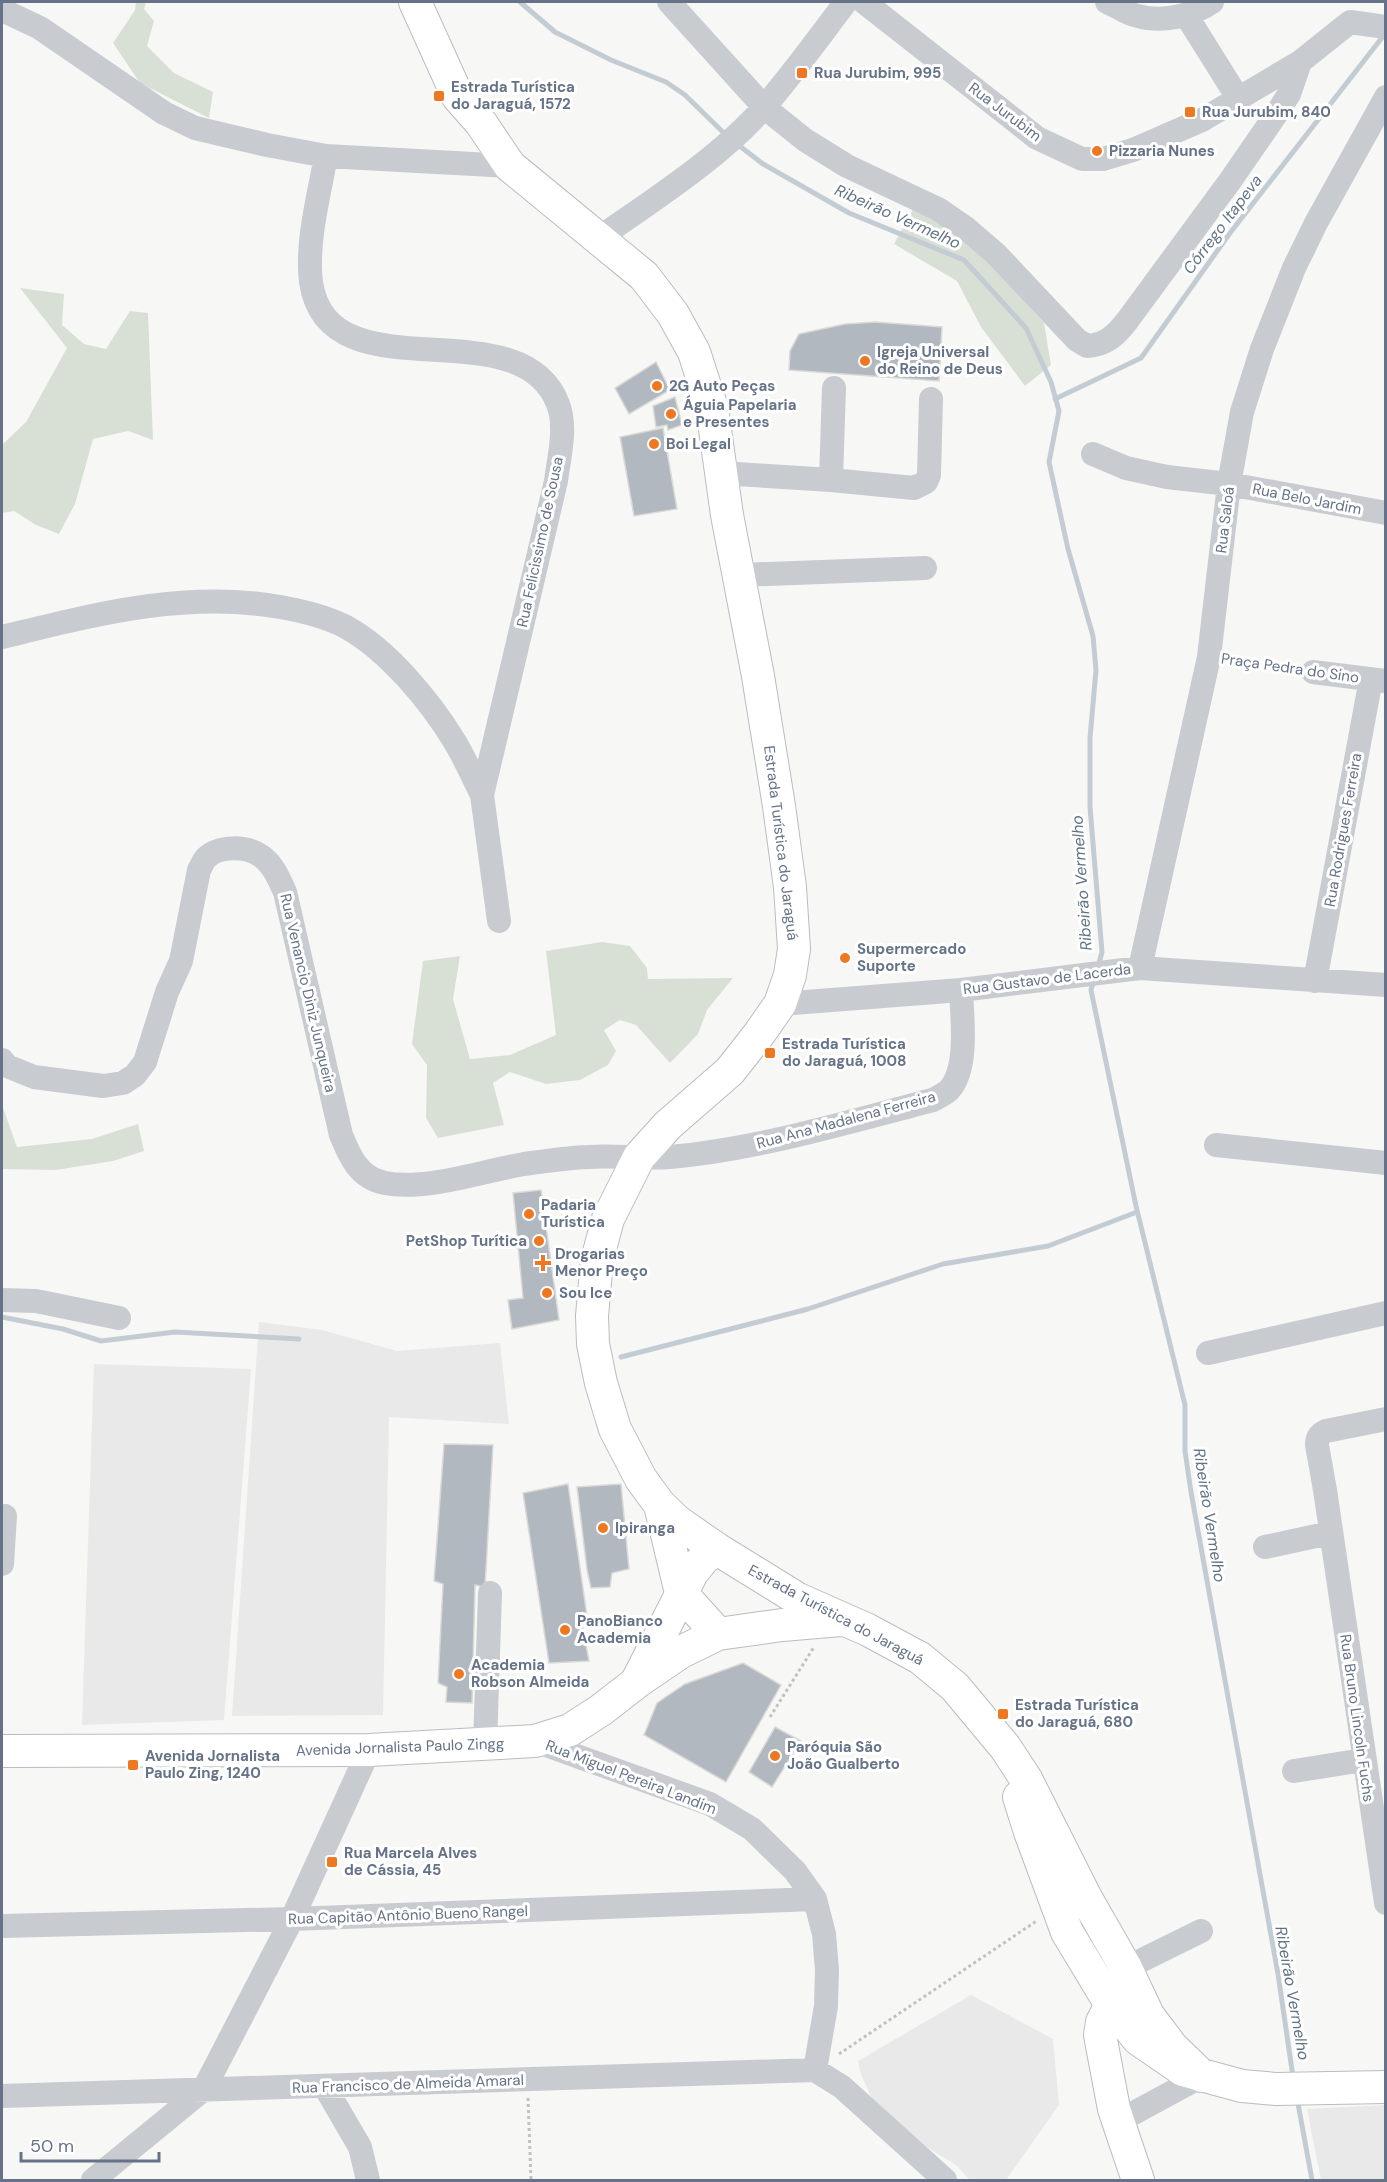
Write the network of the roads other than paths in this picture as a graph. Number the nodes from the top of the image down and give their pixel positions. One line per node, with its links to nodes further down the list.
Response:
1 (415, 2): 16 (main road, Estrada Turística do Jaraguá)
2 (669, 2): 14 (street)
3 (846, 2): 14 (street)
4 (864, 2): 13 (street, Rua Jurubim)
5 (1107, 2): 9 (street)
6 (1212, 2): 9 (street)
7 (2, 10): 15 (street)
8 (1356, 12): 10 (street, Rua Jurubim); 11 (street, Rua Jurubim)
9 (1186, 15): 13 (street)
10 (1386, 27)
11 (1300, 62): 13 (street, Rua Jurubim); 14 (street)
12 (1386, 96): 23 (street, Rua Saloá)
13 (1238, 98)
14 (764, 107): 17 (street)
15 (326, 156): 16 (street); 30 (street, Rua Felicissimo de Sousa)
16 (510, 166): 17 (main road, Estrada Turística do Jaraguá)
17 (599, 238): 21 (main road, Estrada Turística do Jaraguá)
18 (834, 388): 22 (street)
19 (931, 399): 22 (street)
20 (1093, 454): 23 (street, Rua Belo Jardim)
21 (721, 473): 22 (street); 26 (main road, Estrada Turística do Jaraguá)
22 (831, 480)
23 (1229, 484): 24 (street, Rua Belo Jardim); 32 (street, Rua Saloá)
24 (1386, 513)
25 (925, 568): 26 (street)
26 (738, 575): 36 (main road, Estrada Turística do Jaraguá)
27 (2, 637): 30 (street)
28 (1313, 672): 29 (street, Praça Pedra do Sino)
29 (1378, 680): 33 (street, Rua Rodrigues Ferreira)
30 (482, 795): 31 (street, Rua Felicissimo de Sousa)
31 (499, 921)
32 (1133, 968): 33 (street, Rua Gustavo de Lacerda); 35 (street, Rua Gustavo de Lacerda)
33 (1315, 981): 34 (street, Rua Gustavo de Lacerda)
34 (1386, 985)
35 (961, 990): 36 (street, Rua Gustavo de Lacerda); 39 (street, Rua Ana Madalena Ferreira)
36 (780, 1004): 39 (main road, Estrada Turística do Jaraguá)
37 (2, 1060): 39 (street, Rua Venancio Diniz Junqueira)
38 (1216, 1145): 40 (street)
39 (639, 1157): 46 (main road, Estrada Turística do Jaraguá)
40 (1386, 1163)
41 (2, 1300): 43 (street)
42 (1386, 1313): 44 (street)
43 (119, 1318)
44 (1208, 1353)
45 (1386, 1419): 48 (street, Rua Bruno Lincoln Fuchs)
46 (660, 1505): 50 (main road, Estrada Turística do Jaraguá); 53 (main road)
47 (5, 1516): 51 (street)
48 (1330, 1533): 49 (street); 64 (street, Rua Bruno Lincoln Fuchs)
49 (1265, 1546)
50 (717, 1549): 53 (main road, Avenida Jornalista Paulo Zingg); 54 (main road, Estrada Turística do Jaraguá)
51 (2, 1564)
52 (490, 1593): 60 (street)
53 (681, 1593): 57 (main road); 58 (main road, Avenida Jornalista Paulo Zingg)
54 (798, 1599): 55 (main road, Estrada Turística do Jaraguá); 56 (main road)
55 (845, 1619): 56 (main road, Avenida Jornalista Paulo Zingg); 61 (main road, Estrada Turística do Jaraguá)
56 (782, 1625): 57 (main road, Avenida Jornalista Paulo Zingg)
57 (718, 1634): 58 (main road, Avenida Jornalista Paulo Zingg)
58 (636, 1682): 59 (main road, Avenida Jornalista Paulo Zingg)
59 (535, 1741): 60 (main road, Avenida Jornalista Paulo Zingg); 66 (street, Rua Miguel Pereira Landim)
60 (485, 1745): 62 (main road, Avenida Jornalista Paulo Zingg)
61 (1005, 1747): 69 (main road, Estrada Turística do Jaraguá); 72 (main road, Estrada Turística do Jaraguá)
62 (369, 1749): 63 (main road, Avenida Jornalista Paulo Zingg); 68 (street)
63 (2, 1751)
64 (1363, 1760): 65 (street); 67 (street, Rua Bruno Lincoln Fuchs)
65 (1294, 1770)
66 (815, 1899): 68 (street, Rua Capitão Antônio Bueno Rangel); 75 (street, Rua Miguel Pereira Landim)
67 (1386, 1903)
68 (292, 1919): 70 (street, Rua Capitão Antônio Bueno Rangel); 79 (street)
69 (1062, 1920): 73 (main road, Estrada Turística do Jaraguá); 74 (main road)
70 (2, 1926)
71 (1201, 1931): 72 (street)
72 (1126, 1968): 73 (main road, Estrada Turística do Jaraguá)
73 (1134, 2014): 74 (main road); 76 (main road); 81 (main road)
74 (1100, 2034): 81 (main road)
75 (815, 2070): 77 (street, Rua Francisco de Almeida Amaral); 84 (street)
76 (1202, 2076): 78 (main road); 81 (street)
77 (325, 2087): 79 (street, Rua Francisco de Almeida Amaral); 83 (street)
78 (1386, 2087)
79 (204, 2089): 80 (street, Rua Francisco de Almeida Amaral); 82 (street)
80 (2, 2096)
81 (1117, 2115): 85 (main road)
82 (105, 2178)
83 (368, 2181)
84 (945, 2181)
85 (1138, 2181)

